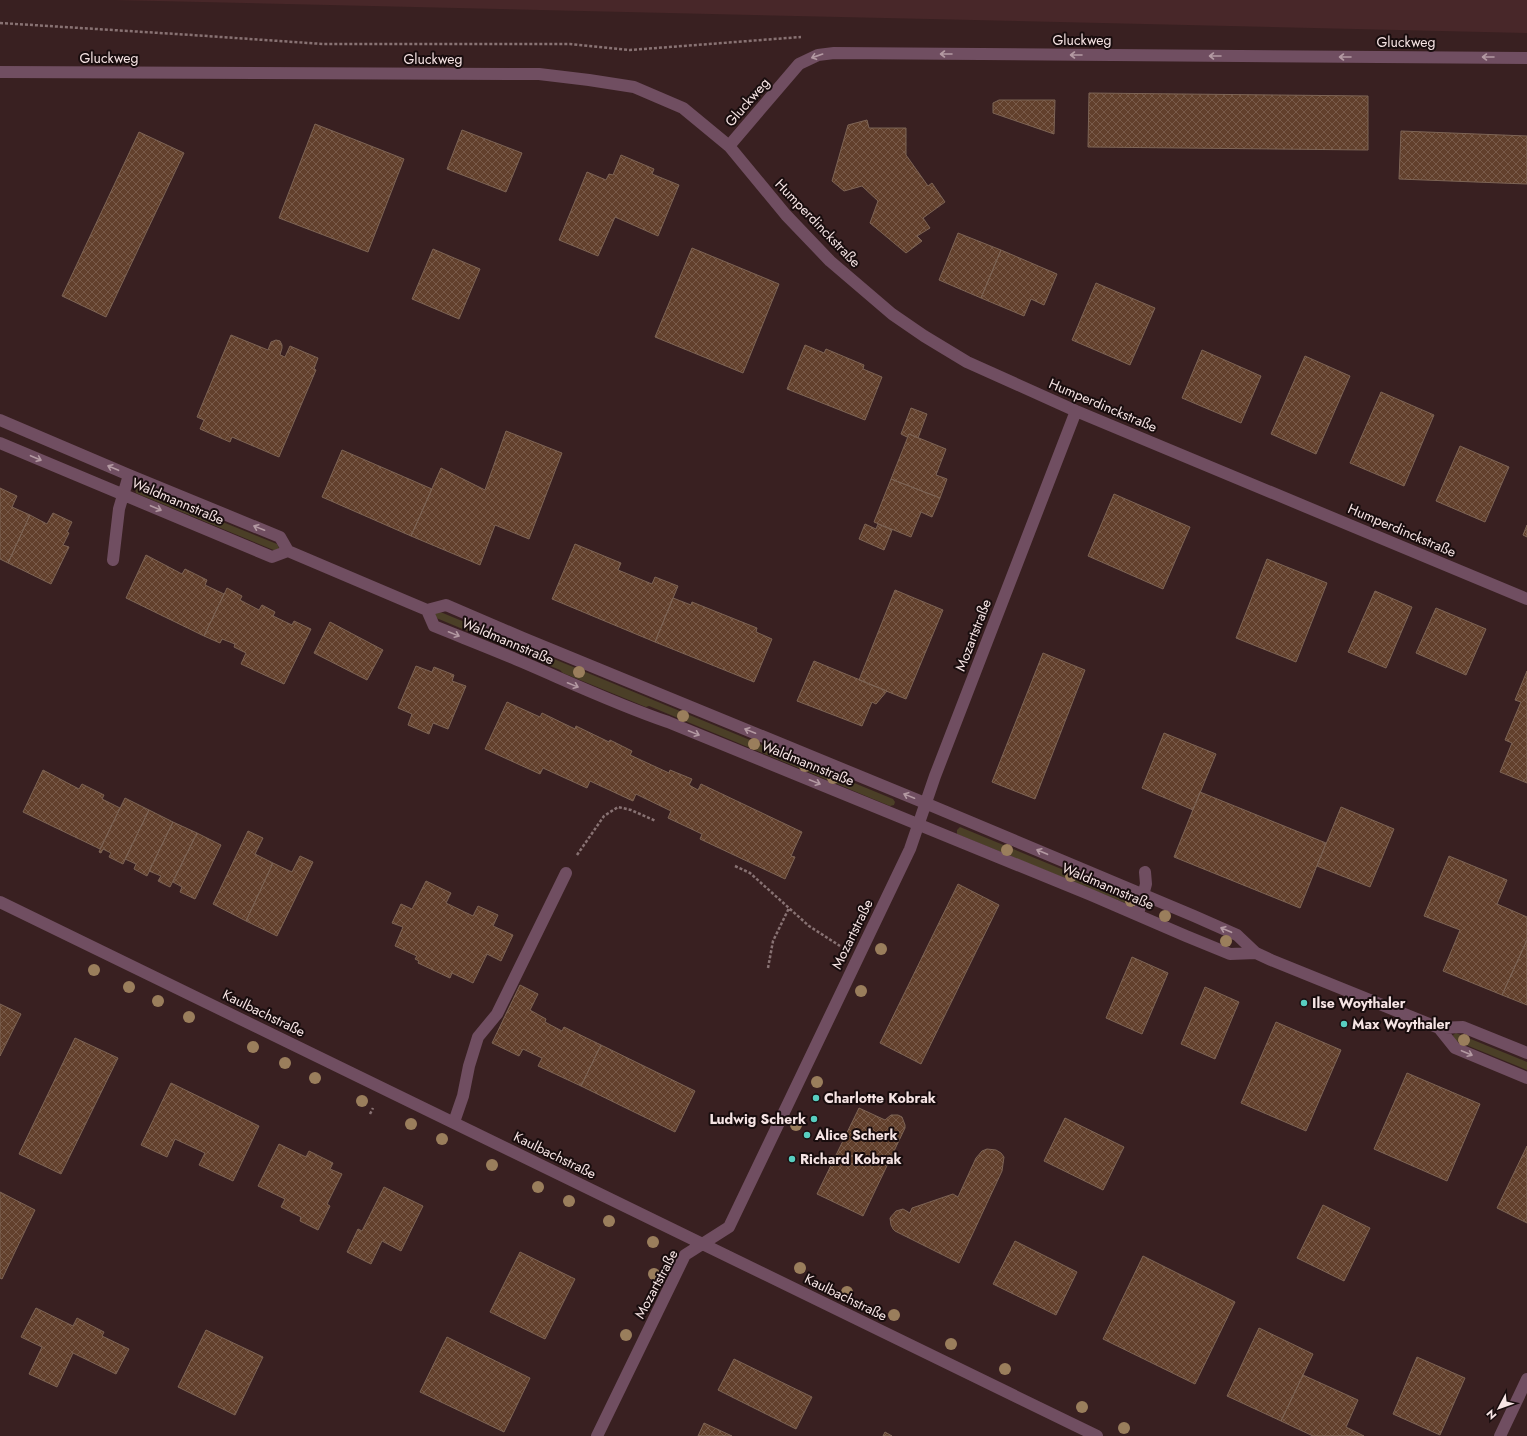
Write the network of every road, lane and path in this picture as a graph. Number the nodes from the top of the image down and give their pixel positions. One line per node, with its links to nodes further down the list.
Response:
1 (0, 23): 2 (path)
2 (803, 36)
3 (1527, 58): 5 (street, Gluckweg, one-way to 5)
4 (0, 72): 5 (street, Gluckweg)
5 (729, 146): 6 (street, Humperdinckstraße)
6 (1076, 411): 15 (street, Humperdinckstraße); 17 (street, Mozartstraße)
7 (0, 420): 9 (street, Waldmannstraße)
8 (0, 443): 10 (street, Waldmannstraße, one-way to 10)
9 (62, 447): 10 (street); 11 (street, Waldmannstraße, one-way to 9)
10 (55, 466): 12 (street, Waldmannstraße)
11 (129, 475): 12 (street); 13 (street, Waldmannstraße, one-way to 11)
12 (124, 494): 13 (street, Waldmannstraße, one-way to 13); 14 (street)
13 (288, 551): 16 (street)
14 (114, 560)
15 (1527, 599)
16 (427, 610): 17 (street, Waldmannstraße, one-way to 16); 19 (street, Waldmannstraße, one-way to 19)
17 (925, 803): 19 (street, Mozartstraße); 23 (street, Waldmannstraße, one-way to 17)
18 (656, 821): 22 (path)
19 (918, 824): 26 (street, Waldmannstraße); 36 (street, Mozartstraße)
20 (736, 866): 25 (path)
21 (1145, 872): 23 (street)
22 (566, 873): 35 (street)
23 (1143, 895): 26 (street); 27 (street, Waldmannstraße)
24 (0, 902): 35 (street, Kaulbachstraße)
25 (789, 908): 29 (path); 31 (path)
26 (1138, 914): 28 (street, Waldmannstraße)
27 (1194, 916): 28 (street); 30 (street, Waldmannstraße, one-way to 27)
28 (1186, 936): 30 (street, Waldmannstraße)
29 (840, 946)
30 (1256, 954): 32 (street, Waldmannstraße)
31 (768, 968)
32 (1439, 1028): 33 (street, Waldmannstraße); 34 (street, Waldmannstraße, one-way to 34)
33 (1527, 1053)
34 (1527, 1078)
35 (454, 1122): 36 (street, Kaulbachstraße)
36 (702, 1244): 38 (street, Mozartstraße); 39 (street, Kaulbachstraße)
37 (1527, 1379): 40 (street)
38 (597, 1436)
39 (1097, 1436)
40 (1500, 1436)

